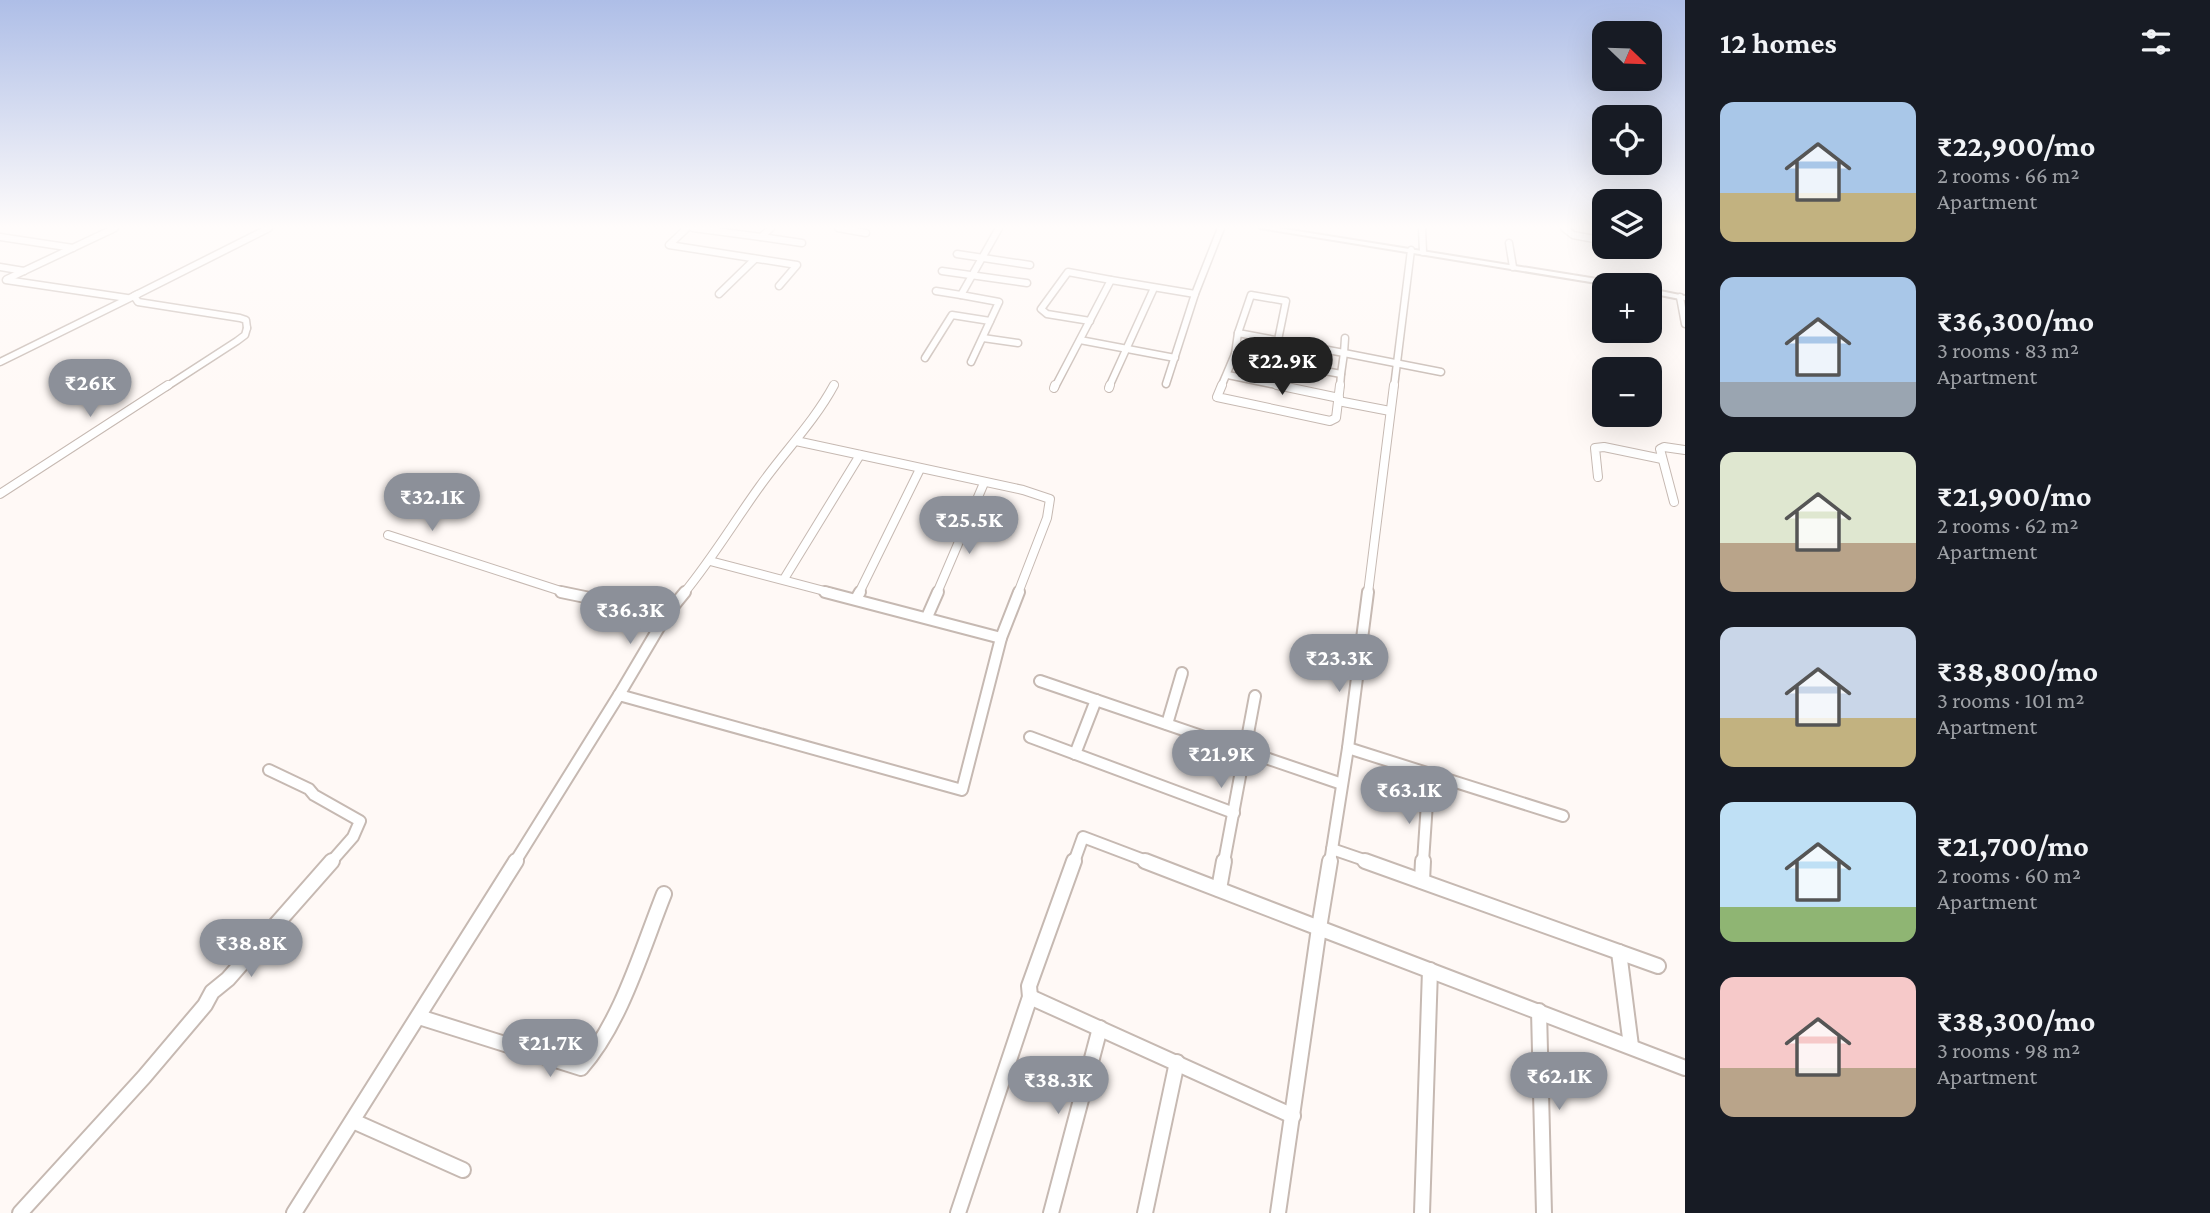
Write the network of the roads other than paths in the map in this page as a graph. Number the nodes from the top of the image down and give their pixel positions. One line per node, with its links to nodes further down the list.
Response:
1 (33, 285): 16 (street)
2 (158, 285): 16 (street)
3 (729, 285): 13 (street)
4 (966, 285): 15 (street)
5 (1059, 285): 19 (street)
6 (1109, 285): 19 (street)
7 (1136, 285): 10 (street)
8 (1199, 285): 14 (street)
9 (1411, 285): 35 (street)
10 (1154, 288): 14 (street); 28 (street)
11 (936, 290): 15 (street)
12 (1662, 293): 17 (street)
13 (719, 294)
14 (1195, 294): 32 (street)
15 (961, 295): 18 (street)
16 (134, 297): 21 (street); 33 (street)
17 (1682, 297): 20 (street)
18 (990, 321): 23 (street); 31 (street)
19 (1090, 321): 25 (street)
20 (1685, 324)
21 (247, 328): 52 (street); 53 (street)
22 (1238, 333): 26 (street); 26 (street); 30 (street)
23 (983, 338): 27 (street); 34 (street)
24 (1345, 338): 29 (street)
25 (1080, 341): 28 (street); 41 (street)
26 (1278, 341): 29 (street)
27 (1018, 343)
28 (1128, 349): 32 (street); 42 (street)
29 (1344, 353): 35 (street); 37 (street)
30 (1235, 354): 37 (street); 38 (street)
31 (925, 358)
32 (1175, 358): 39 (street)
33 (0, 362)
34 (971, 362)
35 (1396, 363): 36 (street); 44 (street)
36 (1441, 372)
37 (1341, 374): 43 (street)
38 (1228, 375): 43 (street); 43 (street)
39 (1166, 384)
40 (834, 385): 45 (street)
41 (1054, 387)
42 (1109, 388)
43 (1339, 399): 44 (street)
44 (1390, 411): 69 (street)
45 (796, 441): 47 (street); 56 (street)
46 (1685, 450): 48 (street)
47 (860, 455): 49 (street); 57 (street)
48 (1662, 459): 50 (street); 54 (street)
49 (920, 469): 51 (street); 58 (street)
50 (1598, 477)
51 (984, 483): 60 (street); 61 (street)
52 (0, 486)
53 (0, 494)
54 (1674, 502)
55 (388, 535): 59 (street)
56 (710, 561): 57 (street); 59 (street)
57 (784, 579): 58 (street)
58 (856, 599): 60 (street)
59 (667, 614): 64 (street)
60 (927, 617): 61 (street)
61 (1001, 638): 64 (street)
62 (1182, 673): 67 (street)
63 (1040, 681): 66 (street)
64 (619, 695): 87 (street)
65 (1255, 696): 70 (street)
66 (1096, 700): 67 (street); 71 (street)
67 (1167, 724): 70 (street)
68 (1030, 737): 71 (street)
69 (1348, 747): 73 (street); 74 (street)
70 (1245, 751): 74 (street); 75 (street)
71 (1076, 754): 75 (street)
72 (268, 770): 95 (street)
73 (1429, 773): 76 (street); 78 (street)
74 (1342, 784): 77 (street)
75 (1234, 813): 79 (street)
76 (1563, 816)
77 (1332, 849): 78 (street); 81 (street)
78 (1422, 881): 82 (street)
79 (1219, 890): 81 (street); 85 (street)
80 (664, 894): 87 (street)
81 (1320, 928): 84 (street); 92 (street)
82 (1619, 952): 83 (street); 89 (street)
83 (1658, 966)
84 (1430, 970): 86 (street); 101 (street)
85 (1030, 997): 88 (street); 97 (street)
86 (1539, 1012): 89 (street); 102 (street)
87 (419, 1017): 93 (street)
88 (1100, 1028): 90 (street); 98 (street)
89 (1631, 1046): 91 (street)
90 (1177, 1062): 92 (street); 99 (street)
91 (1685, 1068)
92 (1293, 1116): 100 (street)
93 (354, 1121): 94 (street); 96 (street)
94 (463, 1170)
95 (20, 1213)
96 (294, 1213)
97 (958, 1213)
98 (1051, 1213)
99 (1145, 1213)
100 (1278, 1213)
101 (1422, 1213)
102 (1544, 1213)

